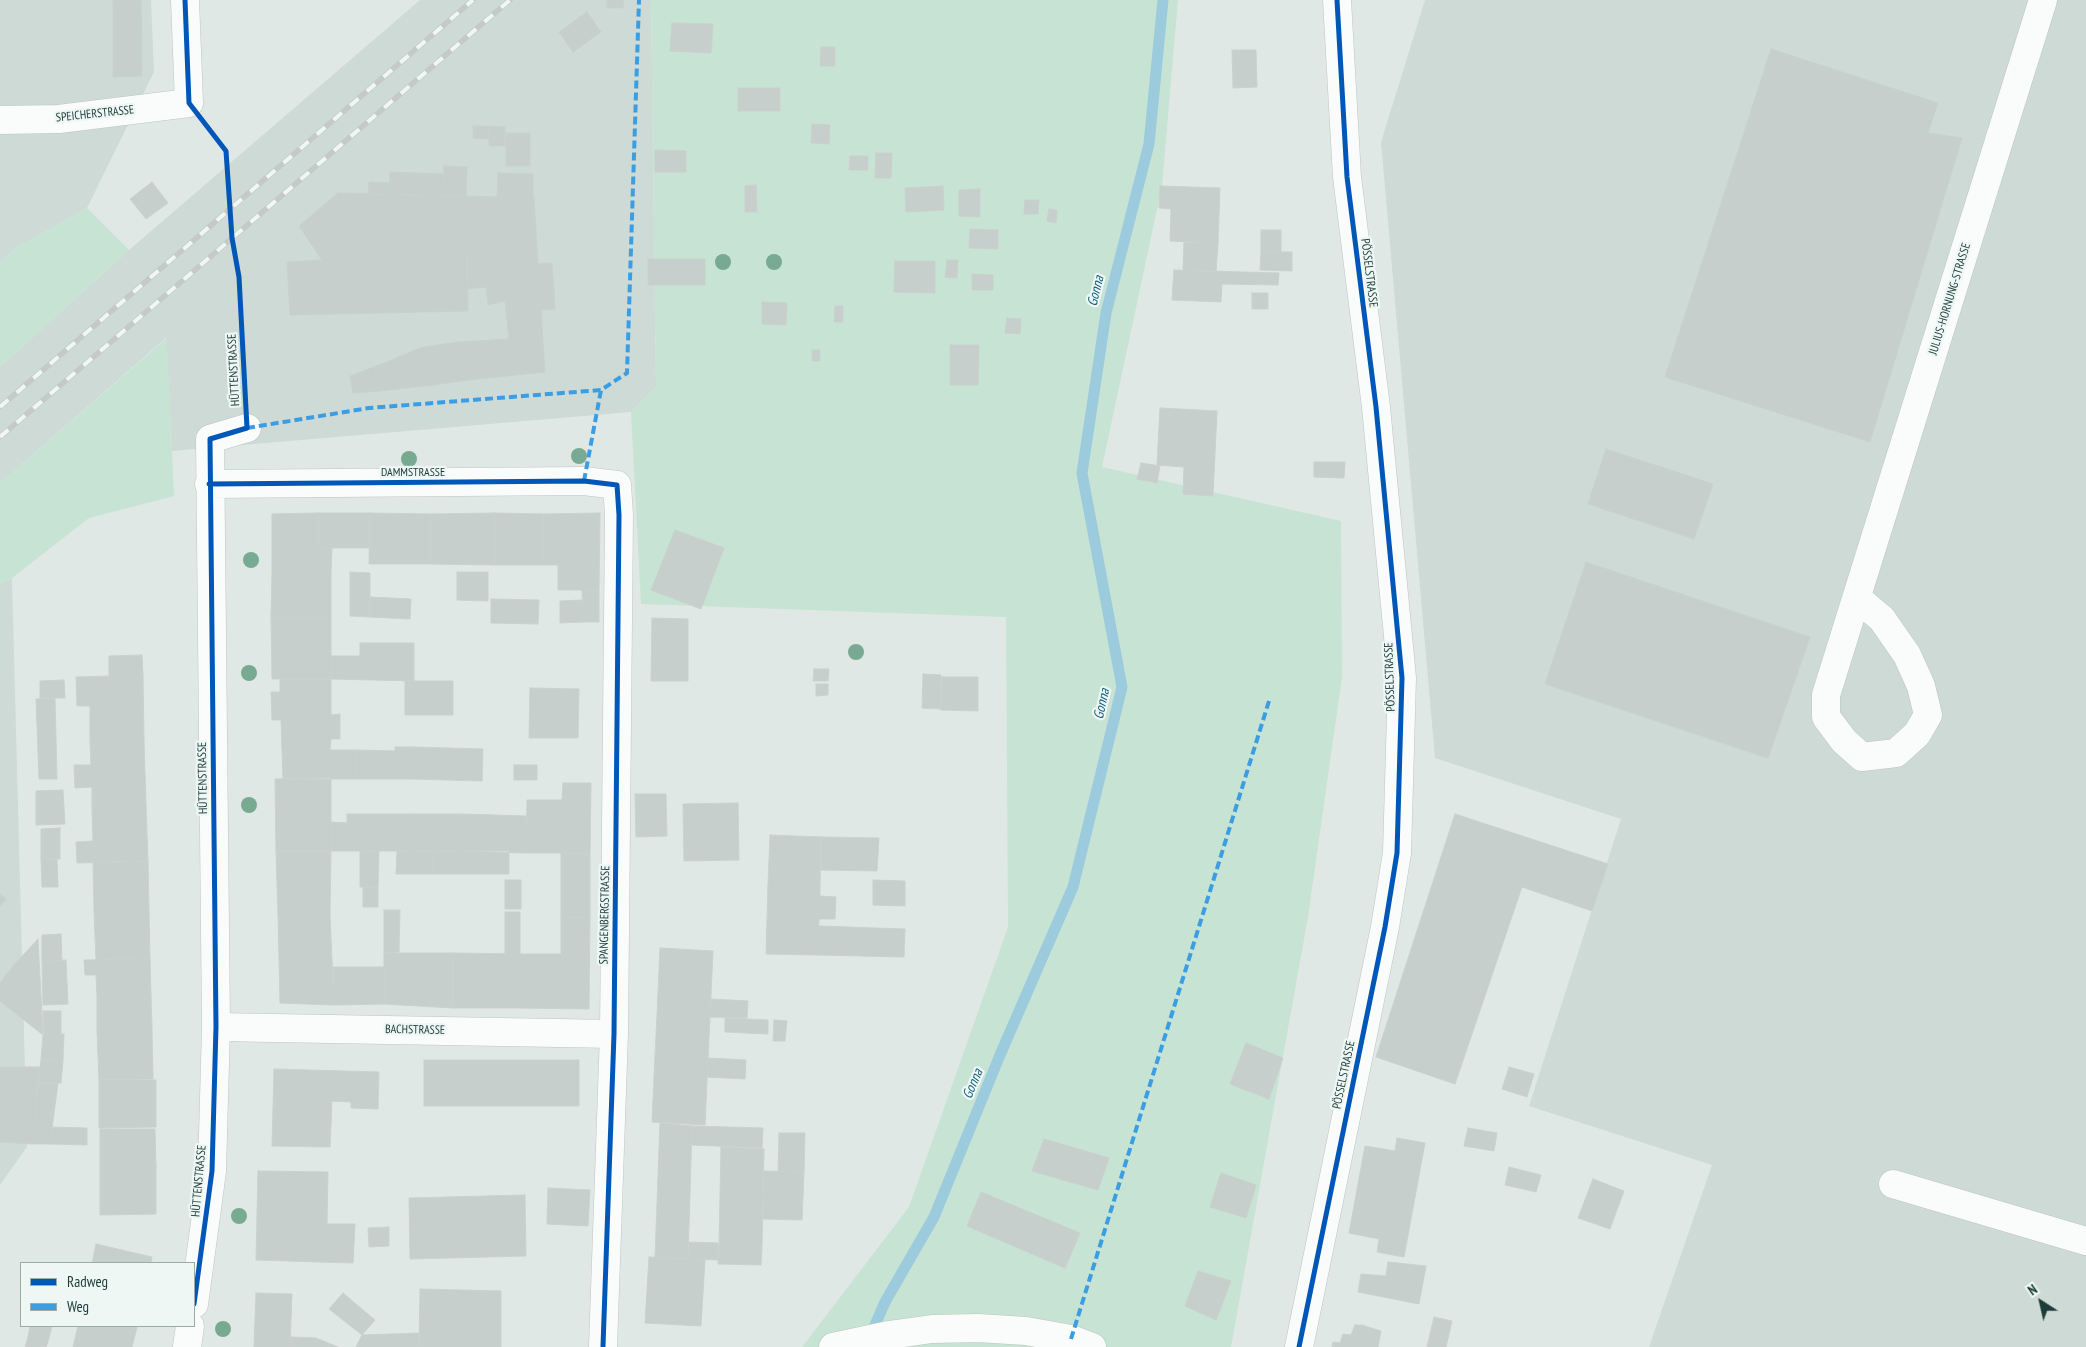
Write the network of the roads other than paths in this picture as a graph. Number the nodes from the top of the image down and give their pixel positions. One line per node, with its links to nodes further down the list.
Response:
1 (185, 0): 4 (street, SPEICHERSTRASSE)
2 (1338, 0): 19 (street, PÖSSELSTRASSE)
3 (2043, 0): 8 (street, JULIUS-HORNUNG-STRASSE)
4 (0, 120)
5 (247, 428): 6 (street, HÜTTENSTRASSE)
6 (209, 484): 7 (street, DAMMSTRASSE); 9 (street, HÜTTENSTRASSE)
7 (617, 485): 10 (street, SPANGENBERGSTRASSE)
8 (1857, 598): 8 (street, JULIUS-HORNUNG-STRASSE)
9 (216, 1027): 10 (street, BACHSTRASSE); 13 (street, HÜTTENSTRASSE)
10 (614, 1034): 15 (street, SPANGENBERGSTRASSE)
11 (1893, 1184): 12 (street)
12 (2086, 1241)
13 (195, 1297)
14 (190, 1327): 16 (street)
15 (603, 1346)
16 (187, 1347)
17 (833, 1347): 18 (street)
18 (1092, 1347)
19 (1299, 1347)

